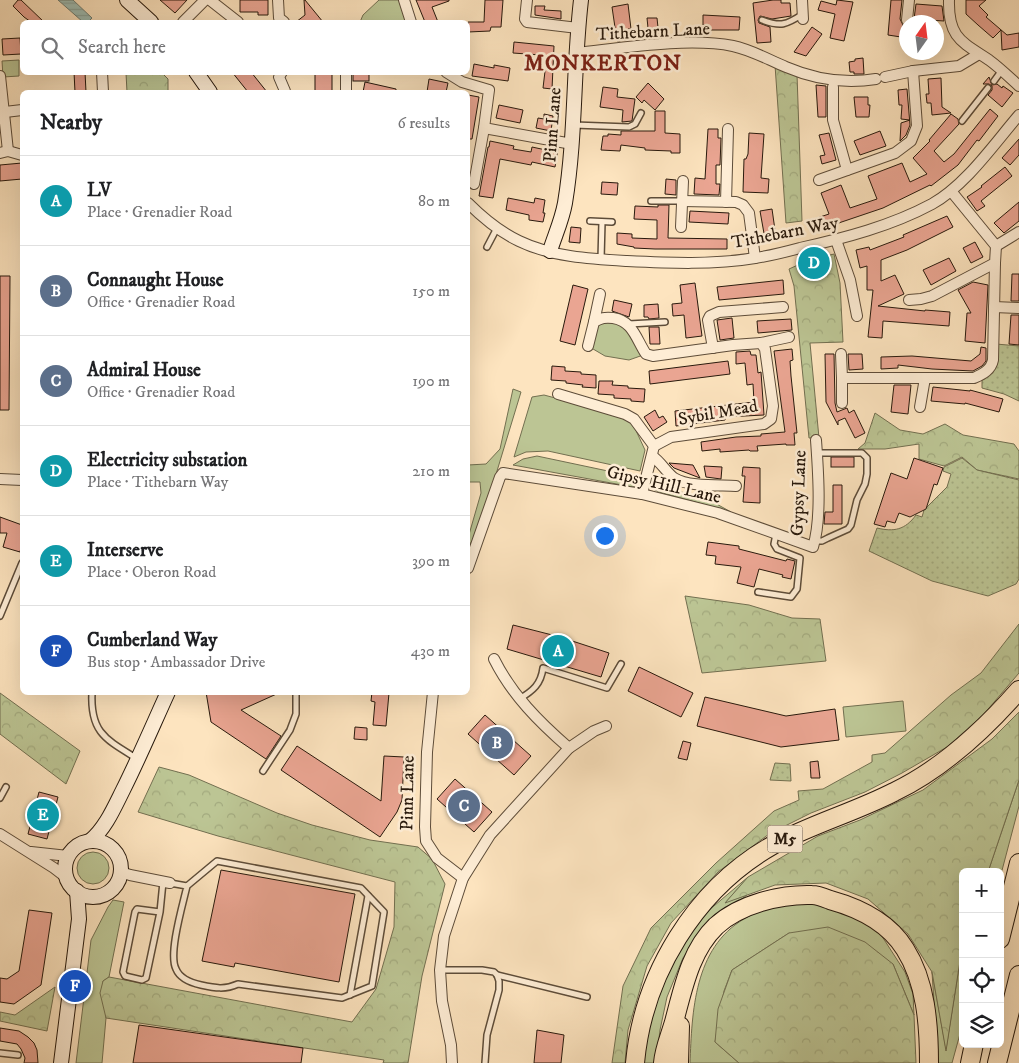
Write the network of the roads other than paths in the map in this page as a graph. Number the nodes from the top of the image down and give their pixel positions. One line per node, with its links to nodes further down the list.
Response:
1 (126, 0): 13 (main road)
2 (205, 0): 14 (street)
3 (210, 0): 15 (street)
4 (278, 0): 16 (street)
5 (404, 0): 17 (street)
6 (527, 0): 19 (street)
7 (581, 0): 19 (main road, Pinn Lane)
8 (802, 0): 12 (street)
9 (909, 0): 11 (street)
10 (949, 0): 21 (street)
11 (908, 15)
12 (803, 16): 18 (lane)
13 (149, 20)
14 (185, 20)
15 (235, 20)
16 (278, 20)
17 (410, 20)
18 (762, 20)
19 (578, 28): 20 (main road, Pinn Lane)
20 (577, 53): 23 (street, Tithebarn Lane); 43 (main road, Pinn Lane)
21 (979, 54): 22 (street); 23 (street, Tithebarn Lane)
22 (1002, 70): 30 (lane); 31 (street)
23 (913, 72): 49 (street)
24 (102, 75): 34 (street)
25 (198, 75): 35 (main road)
26 (280, 75): 36 (street)
27 (346, 75): 37 (street)
28 (451, 75): 44 (street)
29 (0, 76): 39 (street)
30 (994, 81)
31 (1019, 86)
32 (833, 87): 49 (street)
33 (988, 88): 42 (lane)
34 (103, 90)
35 (208, 90)
36 (285, 90)
37 (346, 90)
38 (20, 110): 39 (street)
39 (5, 112): 47 (street)
40 (642, 113): 43 (lane)
41 (1019, 115): 53 (street, Tithebarn Way)
42 (962, 121)
43 (574, 125): 46 (main road, Pinn Lane)
44 (484, 128): 46 (street); 52 (street)
45 (728, 129): 56 (street)
46 (572, 144): 67 (main road, Pinn Lane)
47 (4, 152): 48 (street)
48 (20, 155)
49 (847, 170): 50 (street)
50 (819, 180)
51 (683, 181): 55 (street)
52 (474, 184)
53 (951, 191): 64 (street, Tithebarn Way); 65 (street)
54 (651, 201): 55 (lane)
55 (682, 201): 56 (street); 61 (street)
56 (726, 202): 68 (street)
57 (470, 205): 62 (street, Tithebarn Way)
58 (590, 221): 59 (lane)
59 (602, 222): 60 (lane); 69 (lane)
60 (612, 222)
61 (681, 227)
62 (497, 228): 66 (lane); 67 (street, Tithebarn Way)
63 (1019, 232): 65 (street)
64 (836, 240): 68 (street, Tithebarn Way); 76 (street)
65 (996, 246): 70 (street)
66 (487, 247)
67 (550, 251): 69 (street, Tithebarn Way)
68 (755, 258): 69 (street, Tithebarn Way)
69 (600, 260)
70 (995, 263): 72 (street); 74 (street)
71 (600, 294): 77 (street)
72 (909, 300)
73 (783, 307): 83 (street)
74 (994, 307): 75 (street); 86 (street)
75 (1019, 308)
76 (857, 316)
77 (594, 322): 79 (street); 82 (street)
78 (665, 322): 79 (lane)
79 (628, 324): 83 (street)
80 (789, 338): 81 (street)
81 (762, 343): 83 (street); 91 (street, Sybil Mead)
82 (588, 346)
83 (713, 348)
84 (841, 354): 85 (street)
85 (842, 378): 86 (street); 88 (street)
86 (925, 378): 89 (street)
87 (558, 394): 91 (street)
88 (842, 403)
89 (920, 407)
90 (816, 440): 92 (street, Gypsy Lane)
91 (653, 451): 95 (street); 96 (street)
92 (817, 453): 98 (street, Gypsy Lane); 98 (lane)
93 (0, 480): 94 (street)
94 (20, 480)
95 (736, 486)
96 (642, 494): 97 (street, Gipsy Hill Lane); 99 (street, Gipsy Hill Lane)
97 (776, 534): 98 (street, Gipsy Hill Lane); 103 (lane)
98 (814, 544)
99 (470, 562)
100 (20, 568): 101 (lane)
101 (16, 578): 102 (lane); 104 (lane)
102 (20, 580)
103 (758, 592)
104 (0, 616)
105 (494, 659): 112 (street)
106 (621, 664): 112 (lane)
107 (1019, 690): 149 (highway, M5)
108 (92, 695): 115 (lane)
109 (167, 695): 115 (main road)
110 (296, 695): 116 (lane)
111 (433, 695): 128 (street, Pinn Lane)
112 (519, 699): 114 (street)
113 (606, 726): 114 (street)
114 (569, 748): 128 (street)
115 (138, 760): 119 (main road)
116 (263, 771)
117 (6, 787): 118 (lane)
118 (0, 798)
119 (115, 805): 121 (main road); 122 (main road)
120 (0, 834): 123 (street)
121 (90, 841): 122 (main road); 124 (main road)
122 (112, 848): 126 (main road)
123 (30, 852): 124 (street); 127 (street)
124 (68, 856): 127 (main road)
125 (1019, 864): 136 (highway)
126 (121, 872): 129 (street); 132 (main road)
127 (67, 878): 131 (main road)
128 (464, 878): 137 (street)
129 (166, 882): 130 (lane); 134 (lane)
130 (187, 886): 133 (lane); 140 (lane)
131 (77, 891): 132 (main road); 135 (main road)
132 (97, 896): 135 (main road)
133 (368, 896): 140 (lane); 140 (lane)
134 (160, 912): 134 (lane)
135 (79, 919): 146 (main road)
136 (1004, 923)
137 (440, 970): 138 (lane); 147 (street)
138 (497, 975): 142 (lane); 148 (lane)
139 (1019, 975): 154 (highway)
140 (350, 995)
141 (681, 996): 150 (highway); 151 (highway); 152 (highway)
142 (587, 997)
143 (973, 1048): 153 (highway)
144 (0, 1053): 145 (lane)
145 (18, 1055)
146 (61, 1063)
147 (452, 1063)
148 (485, 1063)
149 (634, 1063)
150 (663, 1063)
151 (679, 1063)
152 (929, 1063)
153 (970, 1063)
154 (997, 1063)

